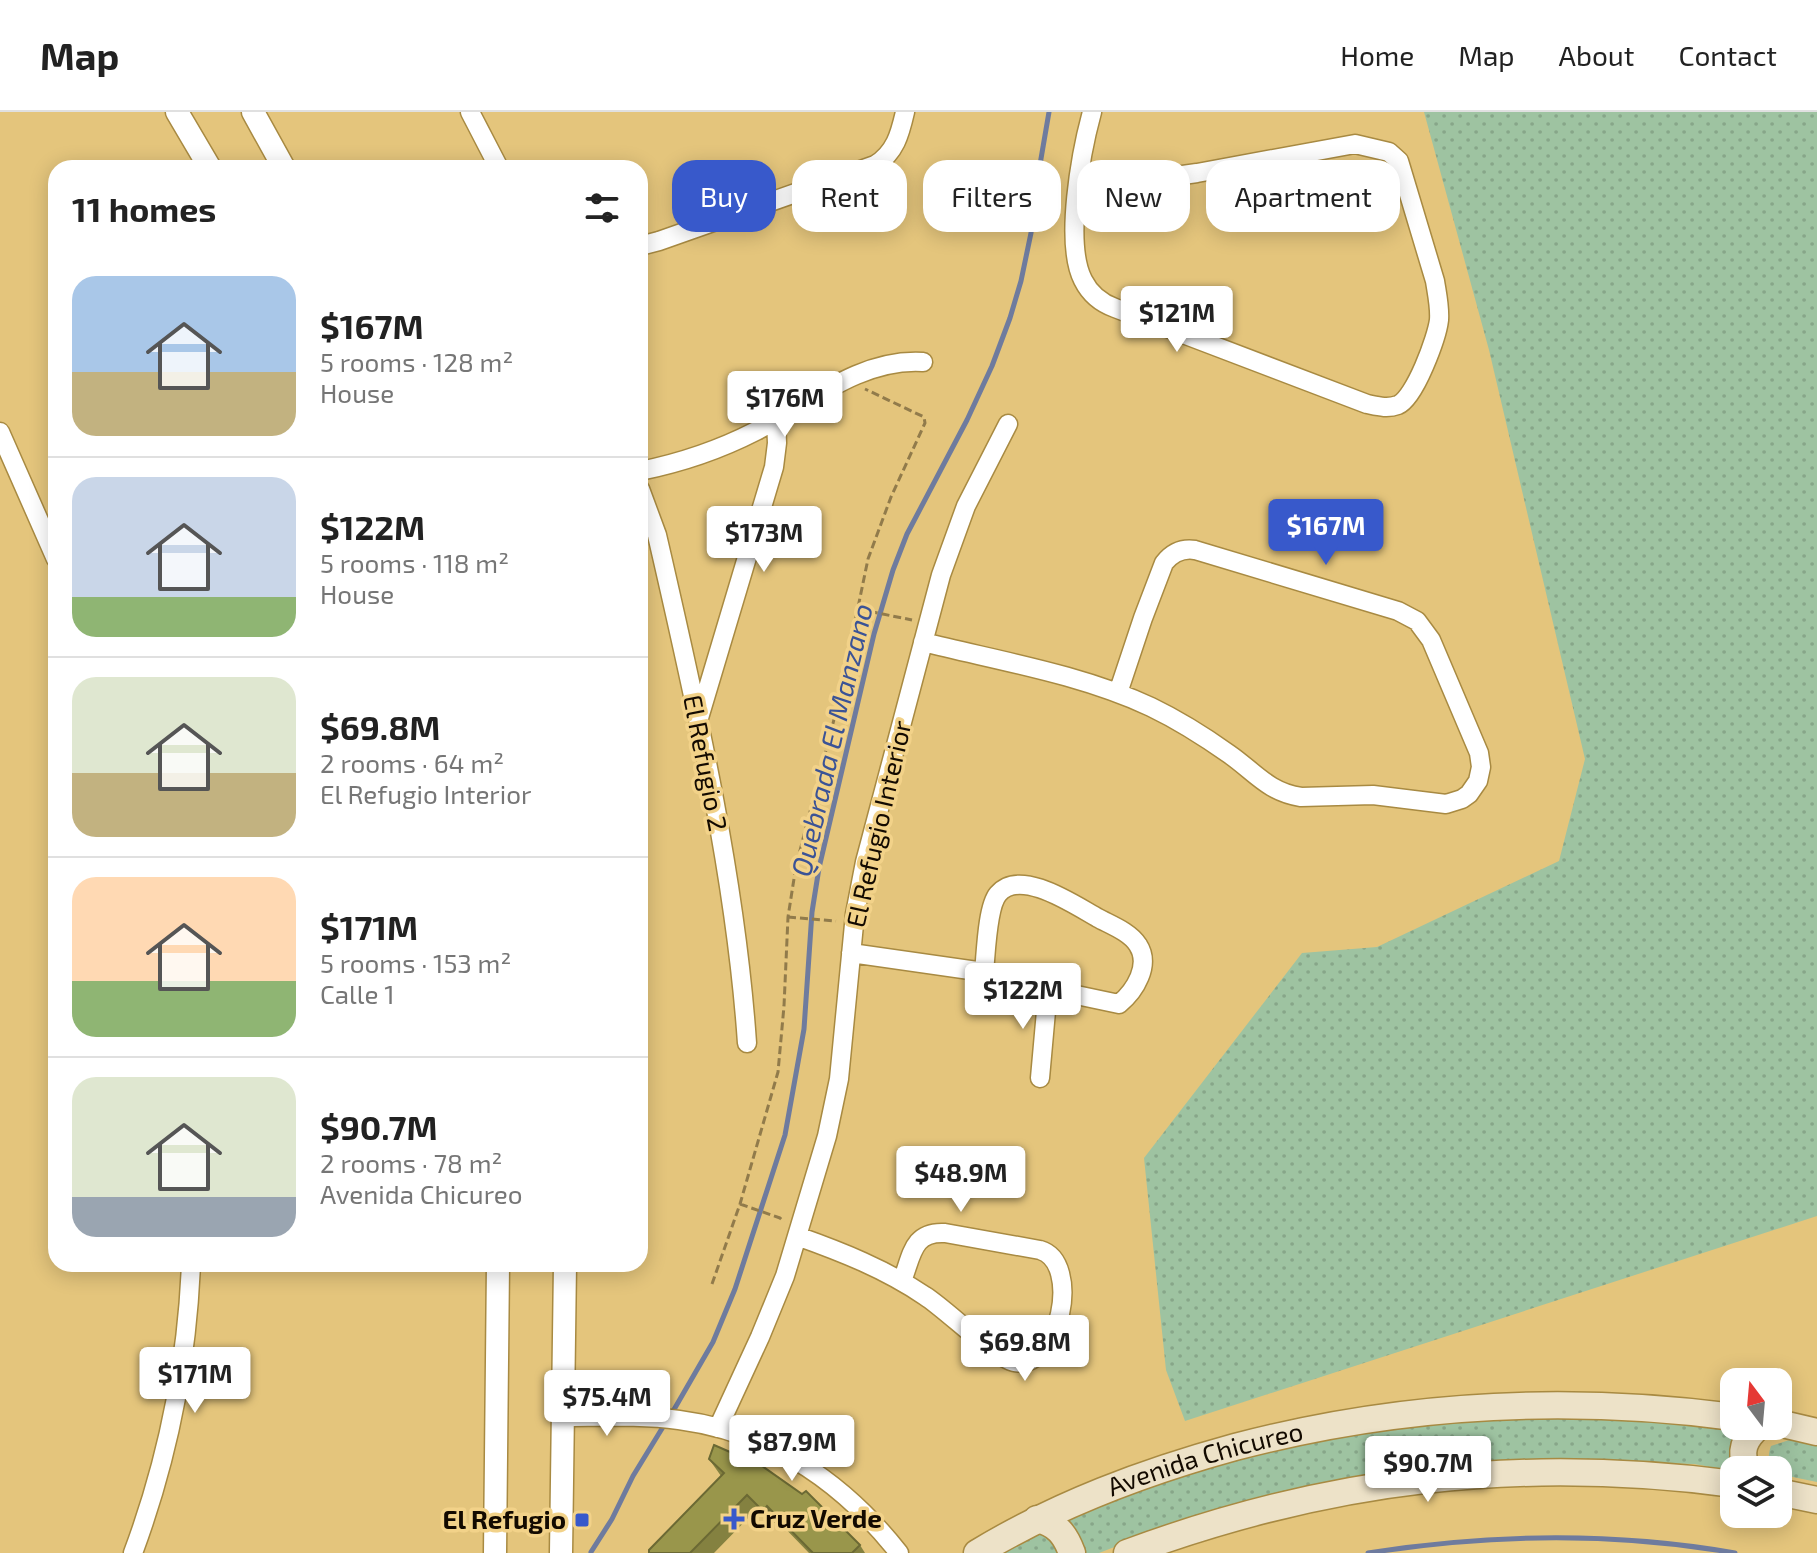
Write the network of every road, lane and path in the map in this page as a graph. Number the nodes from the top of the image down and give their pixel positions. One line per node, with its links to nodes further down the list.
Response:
1 (177, 112): 6 (street)
2 (253, 112): 7 (street)
3 (470, 112): 8 (street)
4 (905, 112): 11 (street)
5 (1092, 112): 9 (street)
6 (205, 160)
7 (280, 160)
8 (495, 160)
9 (1082, 160)
10 (1078, 185): 10 (street)
11 (648, 244)
12 (923, 362): 13 (street)
13 (846, 380): 14 (street); 20 (path)
14 (776, 420): 17 (street); 24 (street)
15 (1008, 424): 22 (street, El Refugio Interior)
16 (0, 432): 19 (street)
17 (648, 469)
18 (648, 511): 24 (street, El Refugio 2)
19 (48, 541)
20 (858, 609): 21 (path); 25 (path)
21 (893, 617)
22 (923, 642): 23 (street); 27 (street, El Refugio Interior)
23 (1118, 693): 23 (street)
24 (698, 721): 30 (street, El Refugio 2)
25 (788, 917): 26 (path); 32 (path)
26 (830, 921)
27 (851, 953): 28 (street); 34 (street, El Refugio Interior)
28 (984, 972): 29 (street); 29 (street)
29 (1048, 989): 31 (street)
30 (747, 1043)
31 (1040, 1078)
32 (740, 1204): 33 (path); 39 (path)
33 (780, 1218)
34 (797, 1236): 38 (street); 43 (street, El Refugio Interior)
35 (191, 1272): 49 (street)
36 (498, 1272): 50 (street)
37 (565, 1272): 41 (street)
38 (902, 1281): 38 (street)
39 (712, 1284)
40 (1720, 1416): 48 (main road, Avenida Chicureo)
41 (562, 1417): 43 (street); 51 (street)
42 (1792, 1426): 44 (main road)
43 (718, 1428): 52 (street)
44 (1817, 1432)
45 (1720, 1483): 55 (main road)
46 (1792, 1495): 47 (main road)
47 (1817, 1500)
48 (1037, 1519): 53 (main road, Avenida Chicureo); 54 (main road)
49 (133, 1553)
50 (495, 1553)
51 (561, 1553)
52 (899, 1553)
53 (977, 1553)
54 (1072, 1553)
55 (1127, 1553)

